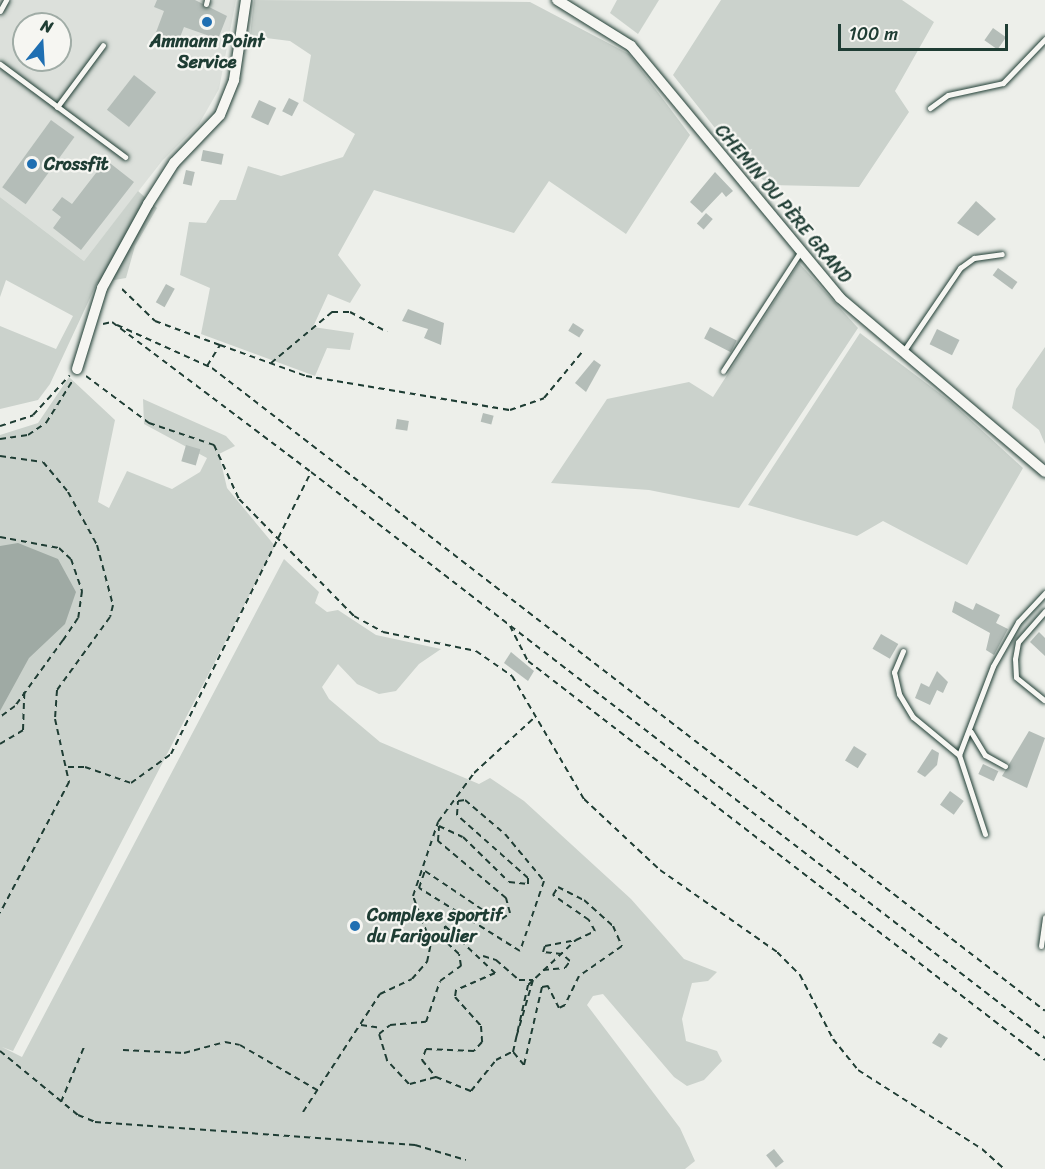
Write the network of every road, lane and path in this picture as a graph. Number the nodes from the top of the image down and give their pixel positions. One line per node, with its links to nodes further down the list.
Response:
1 (6, 0): 4 (lane)
2 (246, 0): 15 (street)
3 (557, 0): 11 (street, CHEMIN DU PÈRE GRAND)
4 (0, 10)
5 (1045, 39): 9 (lane)
6 (103, 45): 8 (lane)
7 (0, 64): 8 (lane)
8 (57, 106): 10 (lane)
9 (930, 108)
10 (125, 157)
11 (800, 254): 19 (street, CHEMIN DU PÈRE GRAND); 23 (lane)
12 (1002, 254): 19 (lane)
13 (122, 289): 17 (path)
14 (112, 322): 15 (path); 21 (path); 27 (path)
15 (90, 330): 22 (street)
16 (387, 332): 20 (path)
17 (220, 345): 20 (path); 21 (path)
18 (582, 352): 20 (path)
19 (902, 354): 28 (street, CHEMIN DU PÈRE GRAND)
20 (271, 363)
21 (207, 366): 54 (path)
22 (77, 369): 24 (path); 25 (path); 30 (path)
23 (723, 371)
24 (0, 426)
25 (0, 439)
26 (0, 456): 43 (path)
27 (311, 472): 30 (path); 33 (path)
28 (1045, 472)
29 (0, 537): 35 (path)
30 (279, 542): 37 (path); 43 (path)
31 (1045, 593): 39 (lane)
32 (1045, 611): 36 (lane)
33 (510, 626): 57 (path); 62 (path)
34 (903, 651): 41 (lane)
35 (24, 692): 38 (path); 40 (path)
36 (1044, 700)
37 (536, 716): 55 (path); 68 (path)
38 (0, 717)
39 (970, 732): 41 (lane); 42 (lane)
40 (0, 744)
41 (959, 755): 44 (lane)
42 (1005, 766)
43 (68, 767): 46 (path)
44 (985, 834)
45 (544, 881): 45 (path)
46 (0, 913)
47 (1045, 917): 49 (lane)
48 (576, 940): 50 (path); 50 (path); 61 (path)
49 (1041, 946)
50 (562, 954): 52 (path); 52 (path)
51 (481, 956): 53 (path); 56 (path); 63 (path)
52 (542, 970): 53 (path)
53 (533, 980): 61 (path)
54 (1045, 1011)
55 (360, 1025): 56 (path); 64 (path)
56 (382, 1028): 63 (path)
57 (1045, 1038)
58 (84, 1047): 65 (path)
59 (123, 1050): 64 (path)
60 (0, 1051): 65 (path)
61 (513, 1052): 63 (path)
62 (1045, 1060)
63 (436, 1077)
64 (317, 1090): 66 (path)
65 (61, 1102): 67 (path)
66 (303, 1112)
67 (466, 1160)
68 (1004, 1169)

